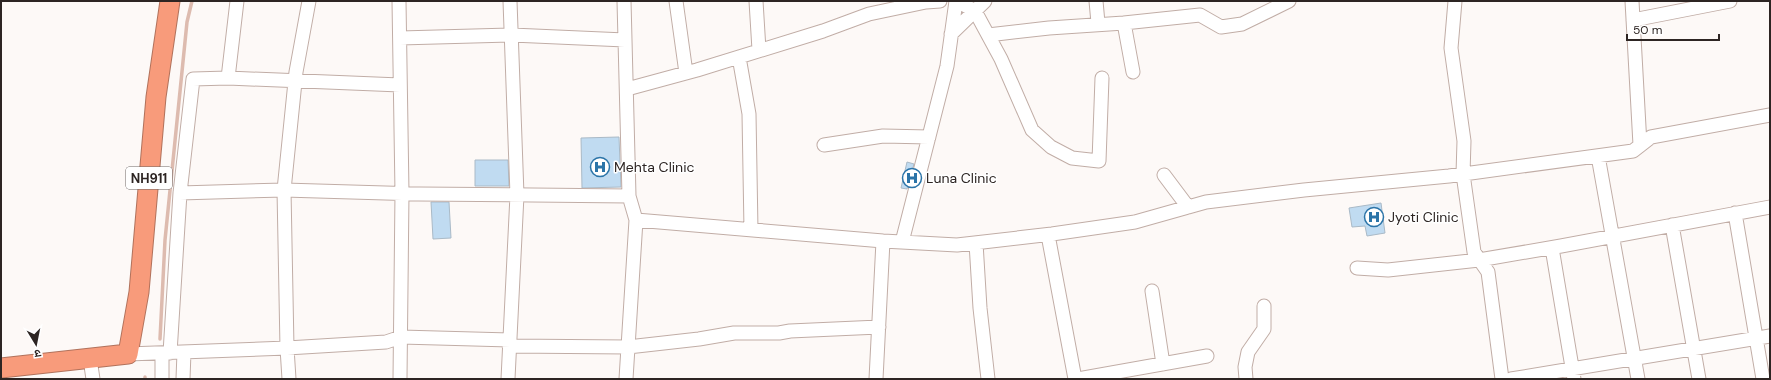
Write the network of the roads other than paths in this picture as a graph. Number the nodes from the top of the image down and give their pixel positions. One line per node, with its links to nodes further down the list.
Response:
1 (170, 1): 74 (highway, NH911)
2 (237, 1): 31 (street)
3 (309, 1): 33 (street)
4 (399, 1): 25 (street)
5 (510, 1): 23 (street)
6 (624, 1): 26 (street)
7 (676, 1): 29 (street)
8 (756, 1): 27 (street)
9 (940, 1): 17 (street)
10 (956, 1): 18 (street); 22 (street)
11 (985, 1): 18 (street)
12 (1096, 1): 20 (street)
13 (1289, 1): 21 (street)
14 (1455, 1): 41 (street)
15 (1632, 1): 19 (street)
16 (1730, 1): 19 (street)
17 (879, 6): 27 (street)
18 (975, 11): 22 (street); 24 (street)
19 (1633, 20): 39 (street)
20 (1098, 23): 21 (street); 24 (street)
21 (1124, 23): 30 (street)
22 (951, 34): 37 (street)
23 (512, 35): 25 (street); 26 (street); 46 (street)
24 (988, 36): 32 (street)
25 (400, 38): 34 (street)
26 (626, 40): 35 (street)
27 (759, 50): 28 (street)
28 (738, 57): 29 (street); 53 (street)
29 (686, 72): 35 (street)
30 (1132, 72)
31 (228, 78): 33 (street); 44 (street)
32 (1102, 78)
33 (295, 82): 34 (street); 43 (street)
34 (400, 85): 45 (street)
35 (627, 89): 47 (street)
36 (1770, 115): 39 (street)
37 (928, 137): 38 (street); 57 (street)
38 (824, 145)
39 (1640, 145): 40 (street)
40 (1598, 156): 41 (street); 55 (street)
41 (1463, 174): 48 (street); 60 (street)
42 (1164, 175): 48 (street)
43 (284, 190): 44 (street); 45 (street); 70 (street)
44 (180, 193): 73 (street)
45 (402, 193): 46 (street); 66 (street)
46 (517, 195): 47 (street); 68 (street)
47 (629, 196): 51 (street)
48 (1188, 207): 54 (street)
49 (1770, 207): 50 (street)
50 (1735, 213): 52 (street); 67 (street)
51 (636, 220): 53 (street); 69 (street)
52 (1672, 226): 55 (street); 71 (street)
53 (751, 230): 56 (street)
54 (1048, 235): 58 (street); 90 (street)
55 (1613, 236): 59 (street); 77 (street)
56 (883, 241): 57 (street); 64 (street)
57 (902, 242): 58 (street)
58 (976, 243): 89 (street)
59 (1552, 248): 60 (street); 80 (street)
60 (1479, 260): 61 (street); 92 (street)
61 (1357, 268)
62 (1152, 291): 78 (street)
63 (1264, 306): 91 (street)
64 (879, 327): 69 (street); 88 (street)
65 (1770, 336): 67 (street)
66 (401, 337): 68 (street); 70 (street); 85 (street)
67 (1757, 338): 71 (street); 96 (street)
68 (510, 343): 69 (street); 86 (street)
69 (628, 347): 87 (street)
70 (287, 348): 72 (street); 84 (street)
71 (1694, 348): 77 (street); 95 (street)
72 (184, 352): 73 (street); 83 (street)
73 (166, 353): 74 (street); 82 (street)
74 (128, 354): 76 (highway)
75 (1207, 356): 78 (street)
76 (90, 359): 79 (highway); 81 (street)
77 (1634, 359): 80 (street); 94 (street)
78 (1163, 364): 90 (street)
79 (1, 368)
80 (1574, 374): 93 (street)
81 (94, 379)
82 (162, 379)
83 (183, 379)
84 (289, 379)
85 (400, 379)
86 (508, 379)
87 (626, 379)
88 (876, 379)
89 (988, 379)
90 (1076, 379)
91 (1246, 379)
92 (1502, 379)
93 (1510, 379)
94 (1638, 379)
95 (1699, 379)
96 (1763, 379)

